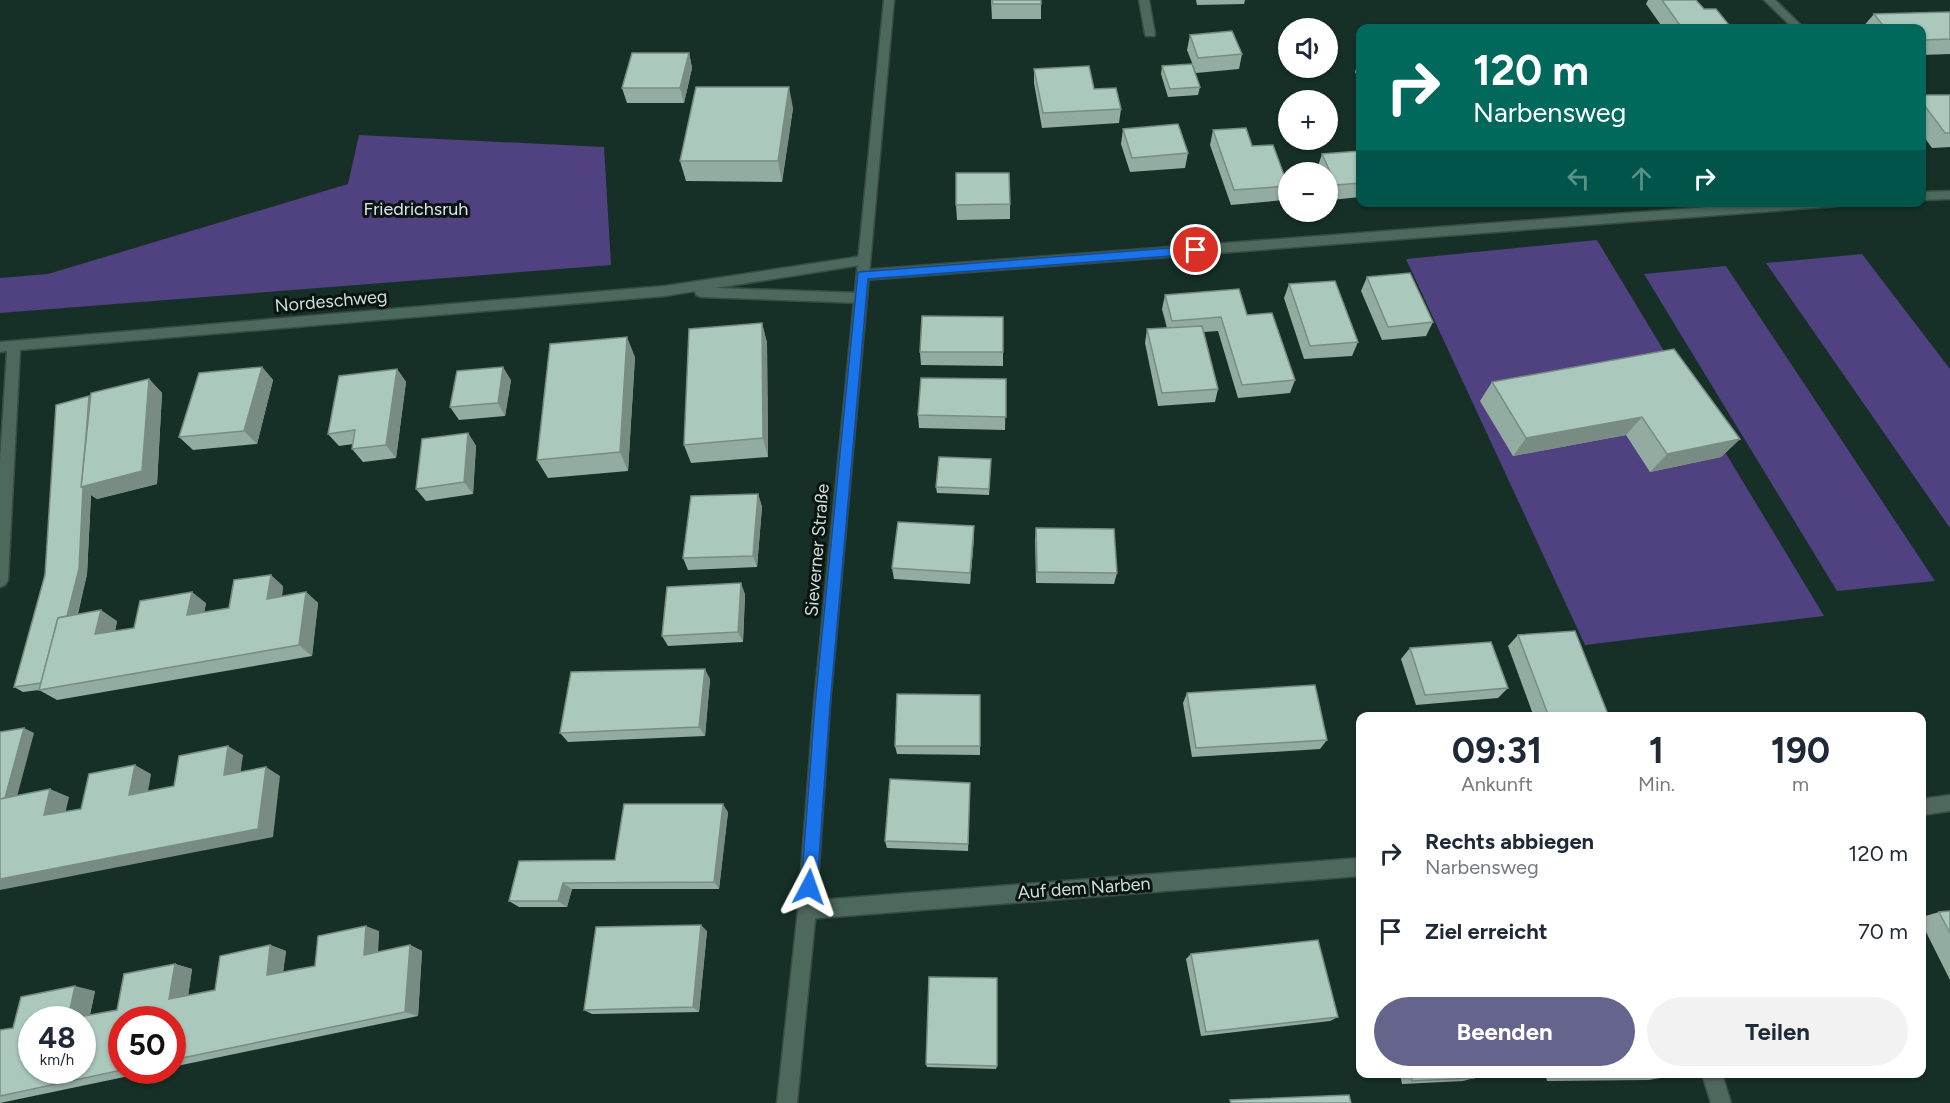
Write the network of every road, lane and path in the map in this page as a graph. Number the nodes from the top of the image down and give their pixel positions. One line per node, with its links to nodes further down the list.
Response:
1 (889, 0): 9 (street, Sieverner Straße)
2 (1144, 0): 5 (street)
3 (1769, 0): 4 (street)
4 (1795, 24)
5 (1150, 34)
6 (1950, 195): 7 (street)
7 (1926, 196)
8 (1771, 207): 10 (street)
9 (863, 261): 10 (street, Sieverner Straße); 11 (street, Nordeschweg)
10 (862, 275): 12 (street, Sieverner Straße)
11 (666, 291): 12 (street, Nordeschweg); 13 (street, Nordeschweg)
12 (861, 298): 18 (street, Sieverner Straße)
13 (7, 347): 14 (street)
14 (0, 580)
15 (1950, 803): 16 (street)
16 (1926, 806)
17 (1356, 867): 18 (street, Auf dem Narben)
18 (807, 910): 20 (street, Sieverner Straße)
19 (1713, 1078): 21 (street)
20 (787, 1103)
21 (1721, 1103)

